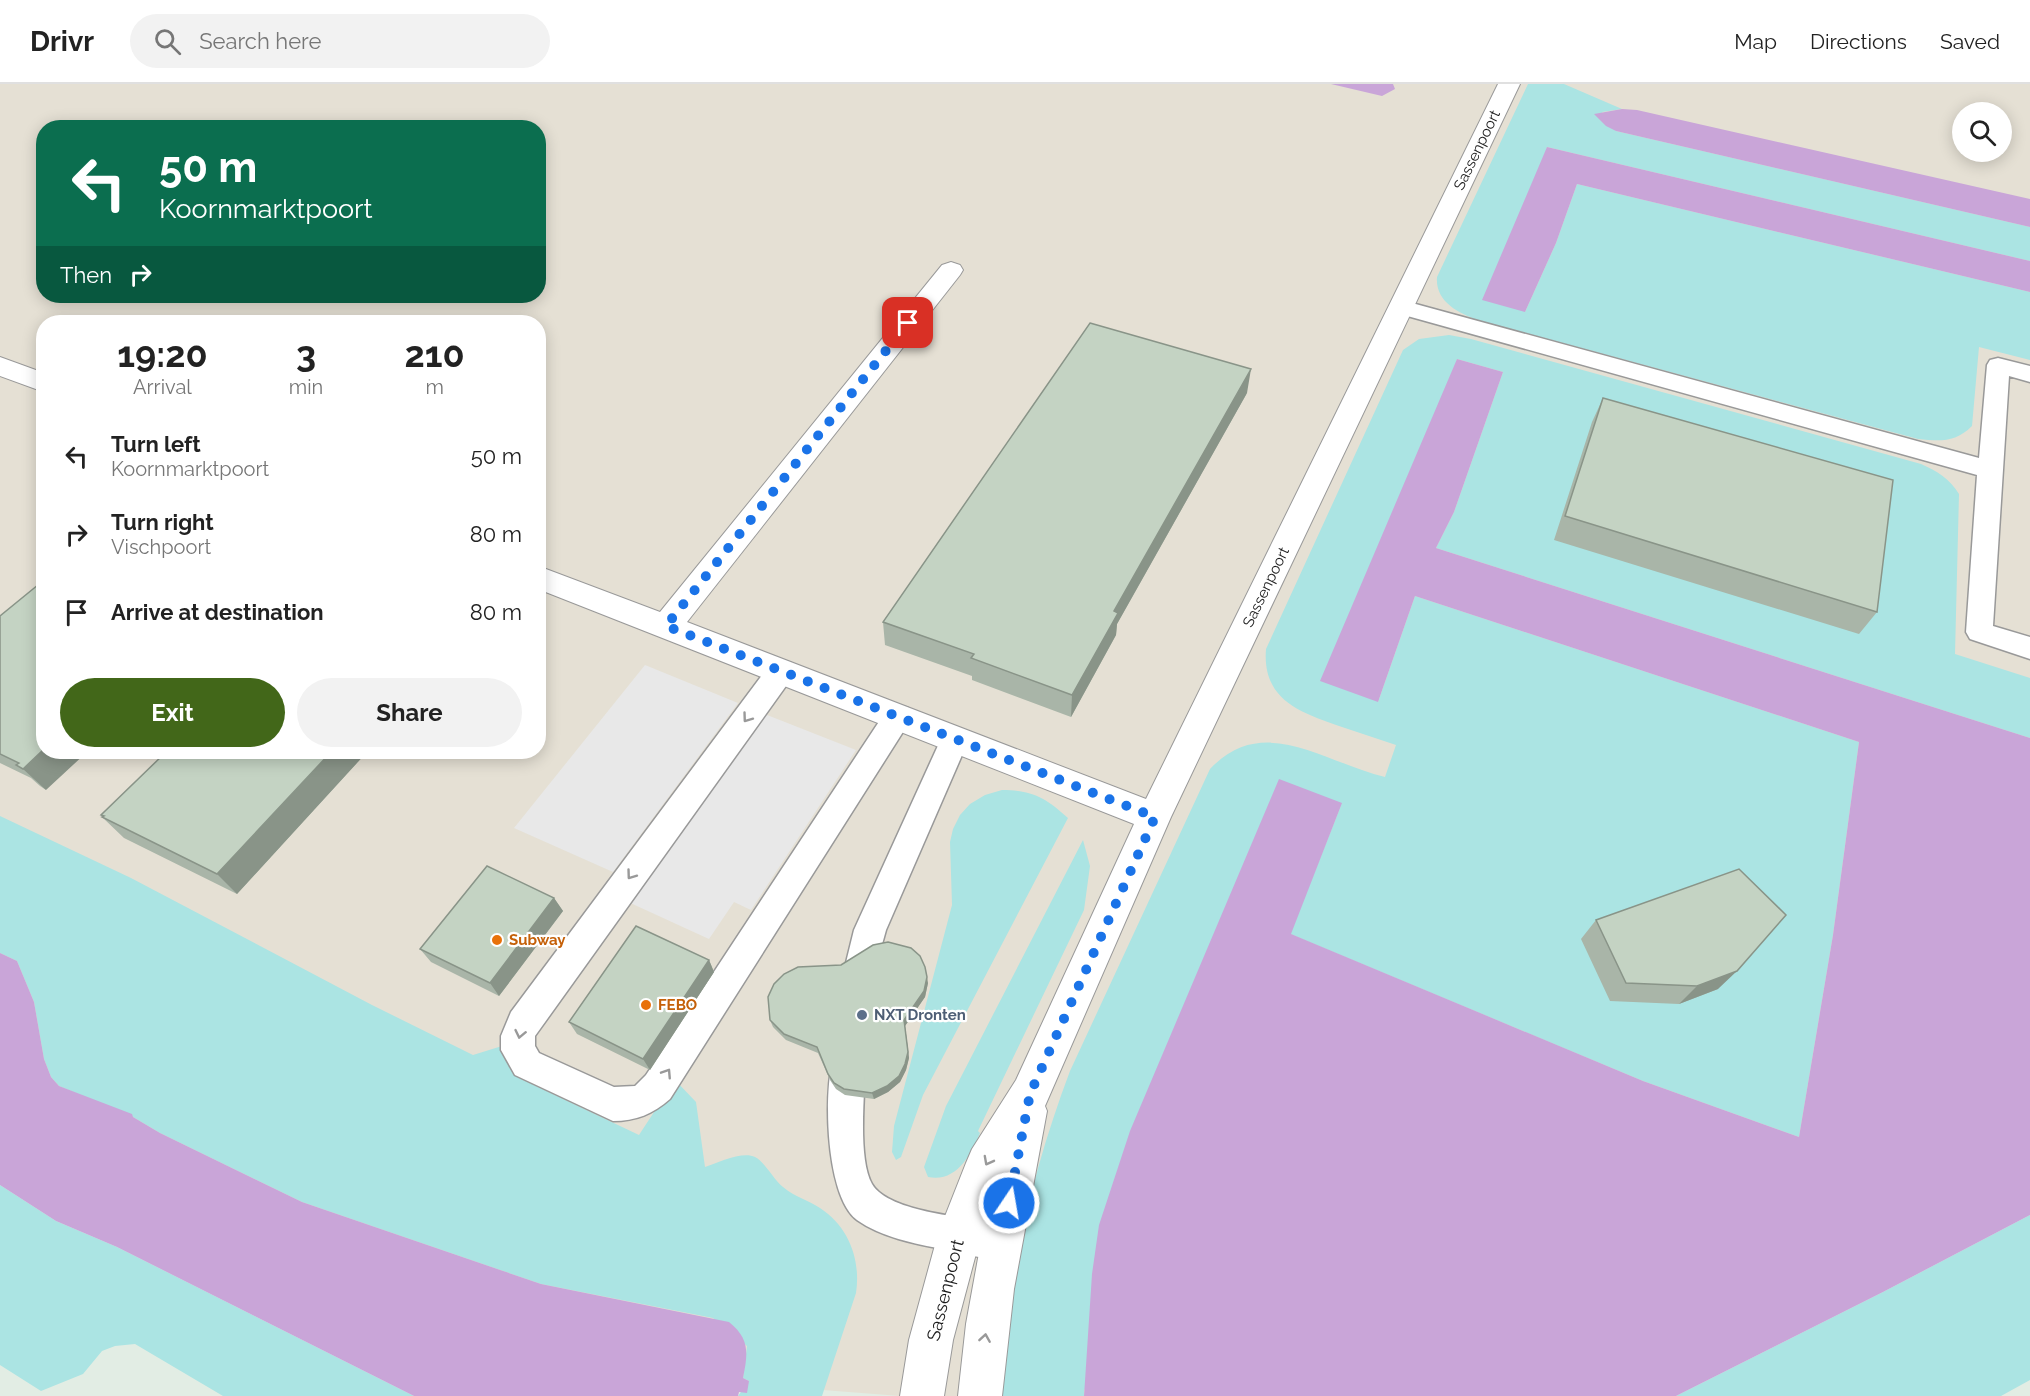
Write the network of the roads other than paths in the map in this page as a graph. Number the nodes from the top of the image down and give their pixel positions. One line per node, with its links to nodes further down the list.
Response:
1 (1509, 84): 3 (street, Sassenpoort)
2 (951, 270): 9 (street)
3 (1401, 307): 7 (lane); 14 (street, Sassenpoort)
4 (0, 366): 6 (street)
5 (2030, 374): 7 (lane)
6 (36, 380)
7 (1990, 470): 10 (lane)
8 (546, 579): 9 (street)
9 (666, 626): 11 (street)
10 (2030, 648)
11 (781, 671): 12 (street); 12 (lane, one-way to 12)
12 (898, 716): 13 (street)
13 (955, 739): 14 (street); 16 (lane)
14 (1155, 817): 15 (street, Sassenpoort)
15 (1030, 1094): 16 (street, Sassenpoort, one-way to 16); 17 (street, Sassenpoort)
16 (959, 1234): 17 (lane); 18 (street, Sassenpoort)
17 (1002, 1241): 19 (street, Sassenpoort, one-way to 17)
18 (922, 1396)
19 (980, 1396)

